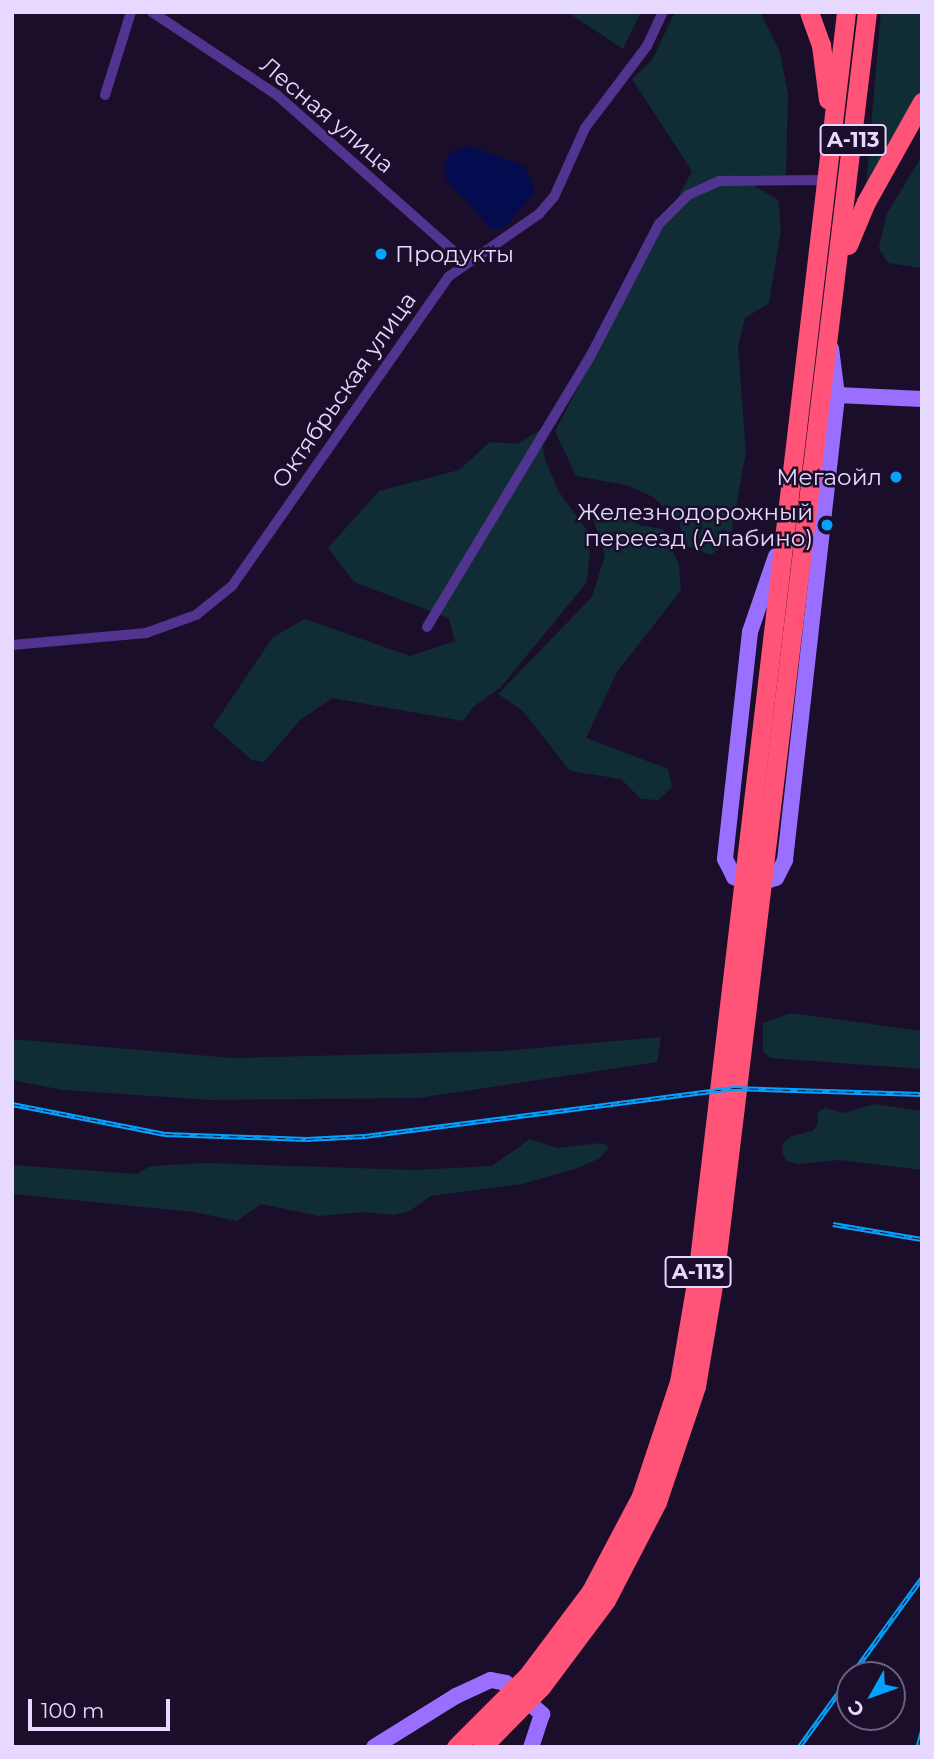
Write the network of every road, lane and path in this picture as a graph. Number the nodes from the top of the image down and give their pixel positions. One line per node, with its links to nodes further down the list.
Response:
1 (131, 12): 7 (street)
2 (152, 12): 10 (street, Лесная улица)
3 (663, 12): 10 (street, Октябрьская улица)
4 (809, 12): 9 (highway)
5 (846, 12): 9 (highway, А-113)
6 (867, 12): 11 (highway, А-113)
7 (105, 95)
8 (922, 102): 11 (highway)
9 (829, 171): 15 (highway, А-113); 18 (street)
10 (466, 262): 19 (street, Октябрьская улица)
11 (838, 268): 12 (highway, А-113)
12 (830, 331): 13 (street); 17 (highway, А-113)
13 (837, 395): 14 (street); 16 (street)
14 (922, 399)
15 (793, 482): 16 (street); 20 (highway, А-113)
16 (818, 554): 17 (street)
17 (793, 620): 20 (highway, А-113)
18 (427, 627)
19 (12, 645)
20 (772, 730): 22 (highway, А-113); 23 (highway, А-113)
21 (374, 1747): 24 (street)
22 (456, 1747)
23 (482, 1747)
24 (531, 1747)

